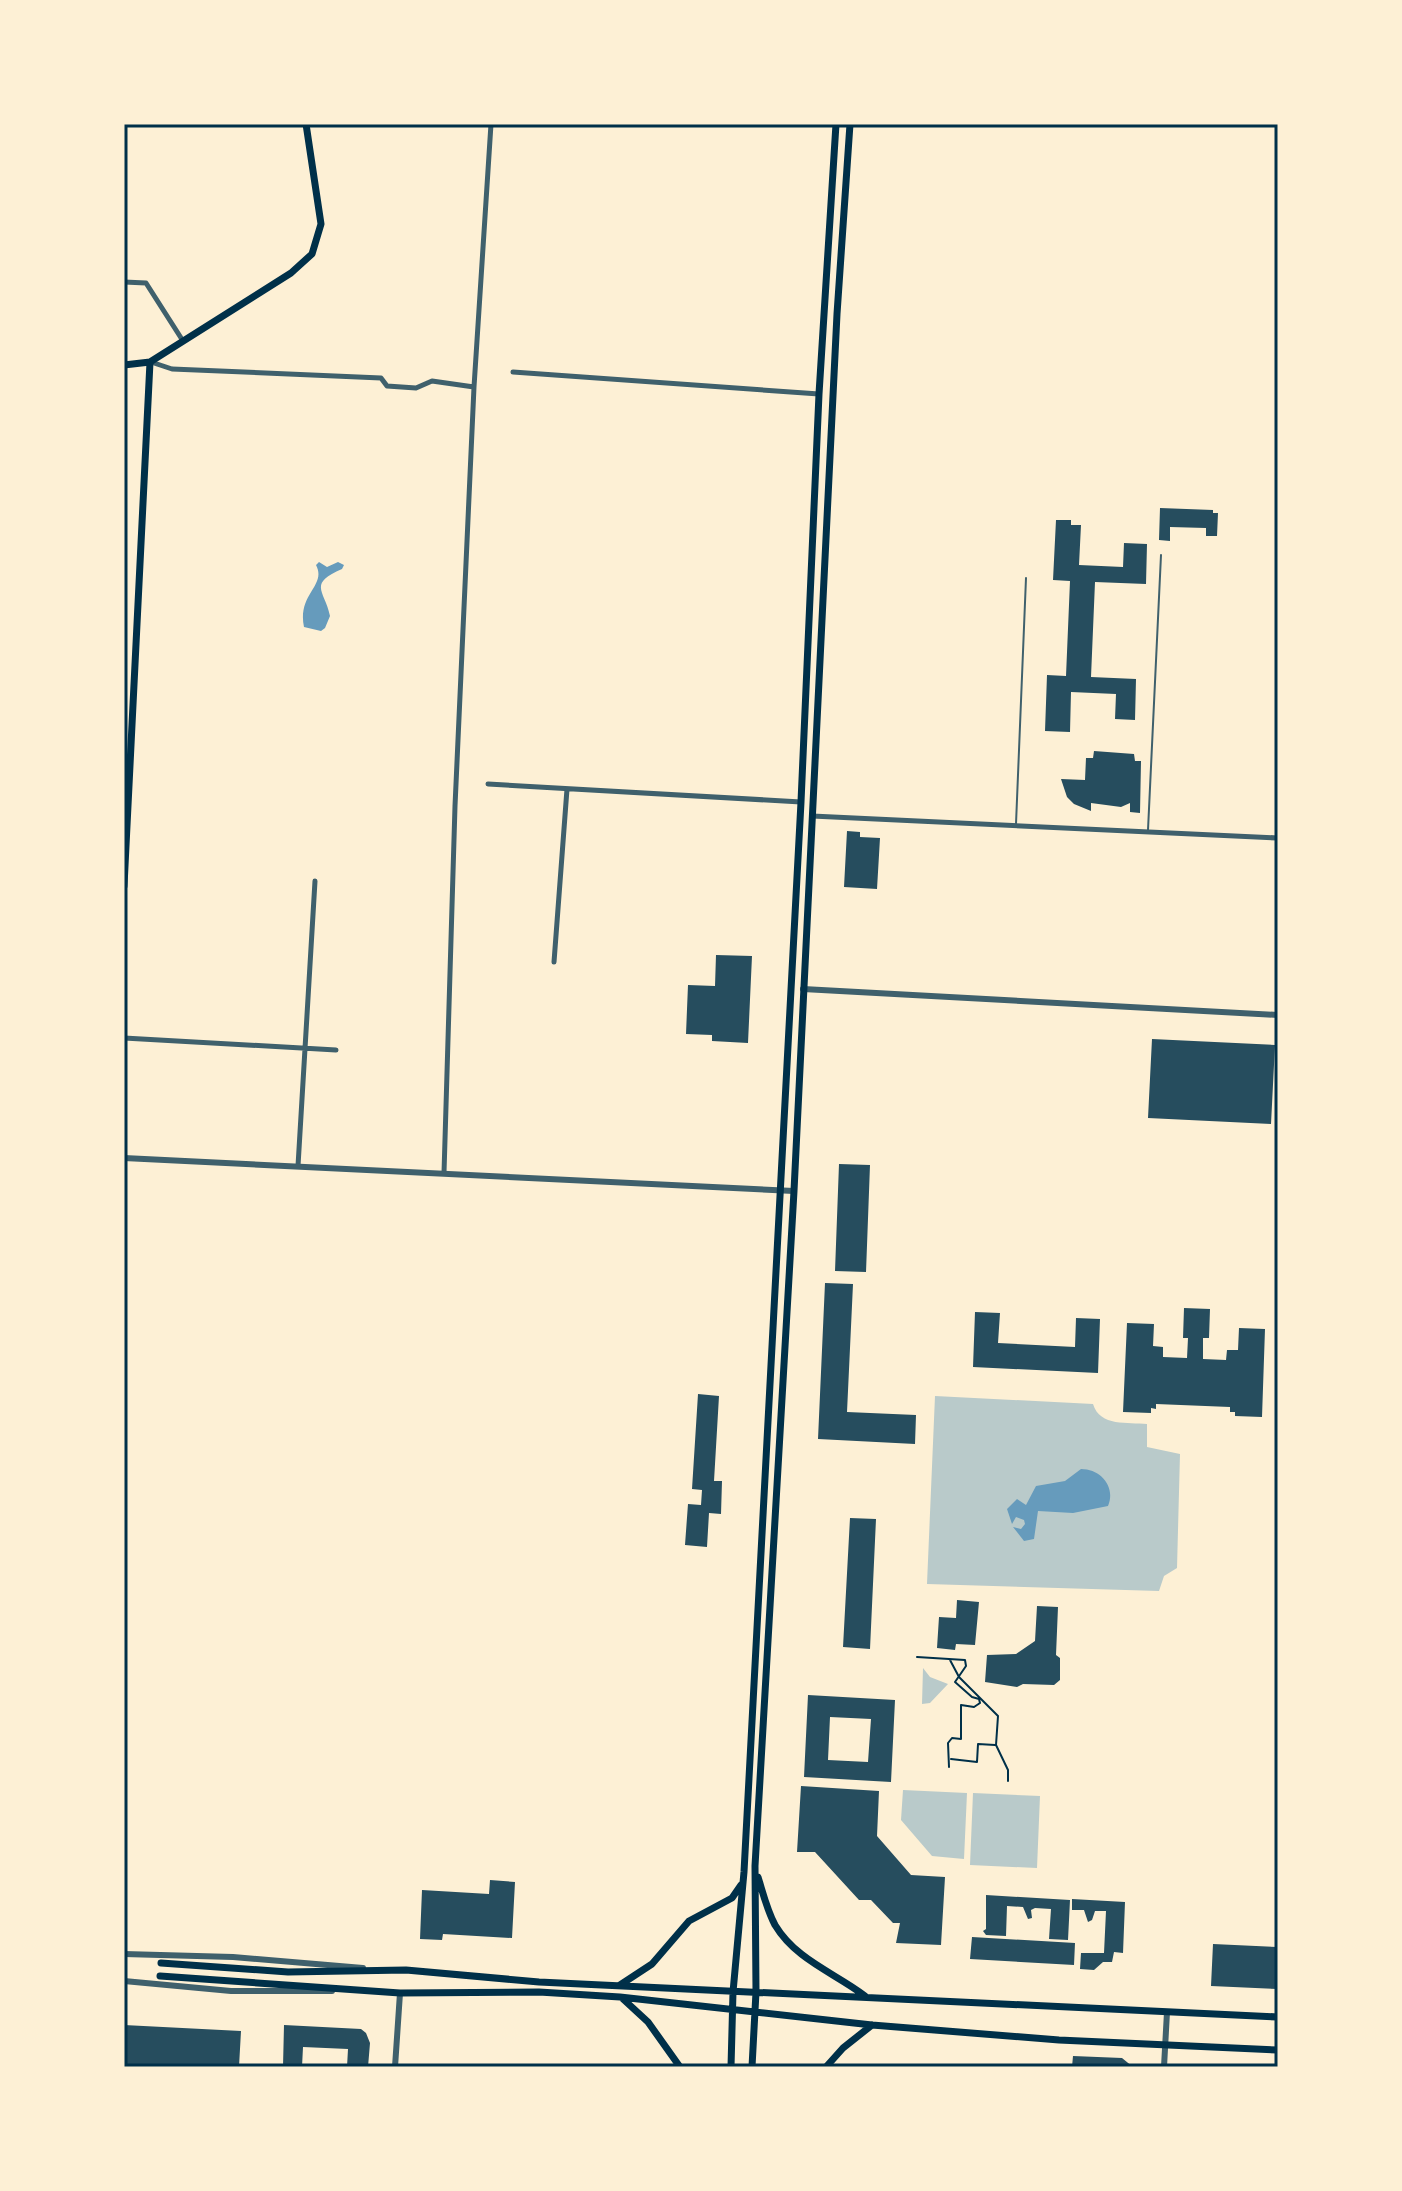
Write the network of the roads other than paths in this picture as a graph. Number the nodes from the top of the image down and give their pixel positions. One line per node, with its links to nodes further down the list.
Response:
1 (306, 124): 6 (main road)
2 (491, 124): 10 (street)
3 (836, 124): 11 (main road)
4 (850, 124): 17 (main road)
5 (124, 282): 6 (street)
6 (183, 341): 7 (main road)
7 (150, 362): 8 (main road); 10 (street); 21 (main road)
8 (124, 365)
9 (513, 372): 11 (street)
10 (474, 387): 32 (street)
11 (819, 394): 16 (main road)
12 (1161, 555): 19 (lane)
13 (1026, 578): 18 (lane)
14 (488, 784): 15 (street)
15 (567, 789): 16 (street); 24 (street)
16 (801, 802): 33 (main road)
17 (811, 816): 18 (street); 25 (main road)
18 (1016, 825): 19 (street)
19 (1148, 832): 20 (street)
20 (1278, 838)
21 (125, 855): 23 (main road)
22 (315, 881): 28 (street)
23 (124, 886)
24 (554, 962)
25 (803, 989): 26 (street); 34 (main road)
26 (1278, 1015)
27 (124, 1038): 28 (street)
28 (304, 1048): 29 (street); 31 (street)
29 (336, 1050)
30 (124, 1158): 31 (street)
31 (298, 1166): 32 (street)
32 (444, 1173): 33 (street)
33 (779, 1191): 34 (street); 36 (main road)
34 (794, 1191): 35 (main road)
35 (755, 1866): 45 (main road); 48 (main road)
36 (744, 1872): 42 (main road); 44 (main road)
37 (124, 1954): 39 (street)
38 (161, 1963): 39 (main road)
39 (375, 1969): 42 (main road)
40 (160, 1976): 43 (main road)
41 (124, 1981): 43 (street)
42 (618, 1986): 44 (main road)
43 (376, 1991): 46 (main road)
44 (733, 1992): 45 (main road); 49 (main road)
45 (756, 1992): 48 (main road); 50 (main road)
46 (400, 1993): 47 (main road); 56 (street)
47 (620, 1997): 49 (main road); 57 (main road)
48 (867, 1998): 51 (main road)
49 (732, 2010): 50 (main road); 58 (main road)
50 (756, 2011): 53 (main road); 59 (main road)
51 (1167, 2012): 52 (main road); 54 (street)
52 (1278, 2017)
53 (872, 2025): 54 (main road); 60 (main road)
54 (1165, 2045): 55 (main road); 61 (street)
55 (1278, 2050)
56 (395, 2067)
57 (680, 2067)
58 (731, 2067)
59 (752, 2067)
60 (826, 2067)
61 (1164, 2067)

